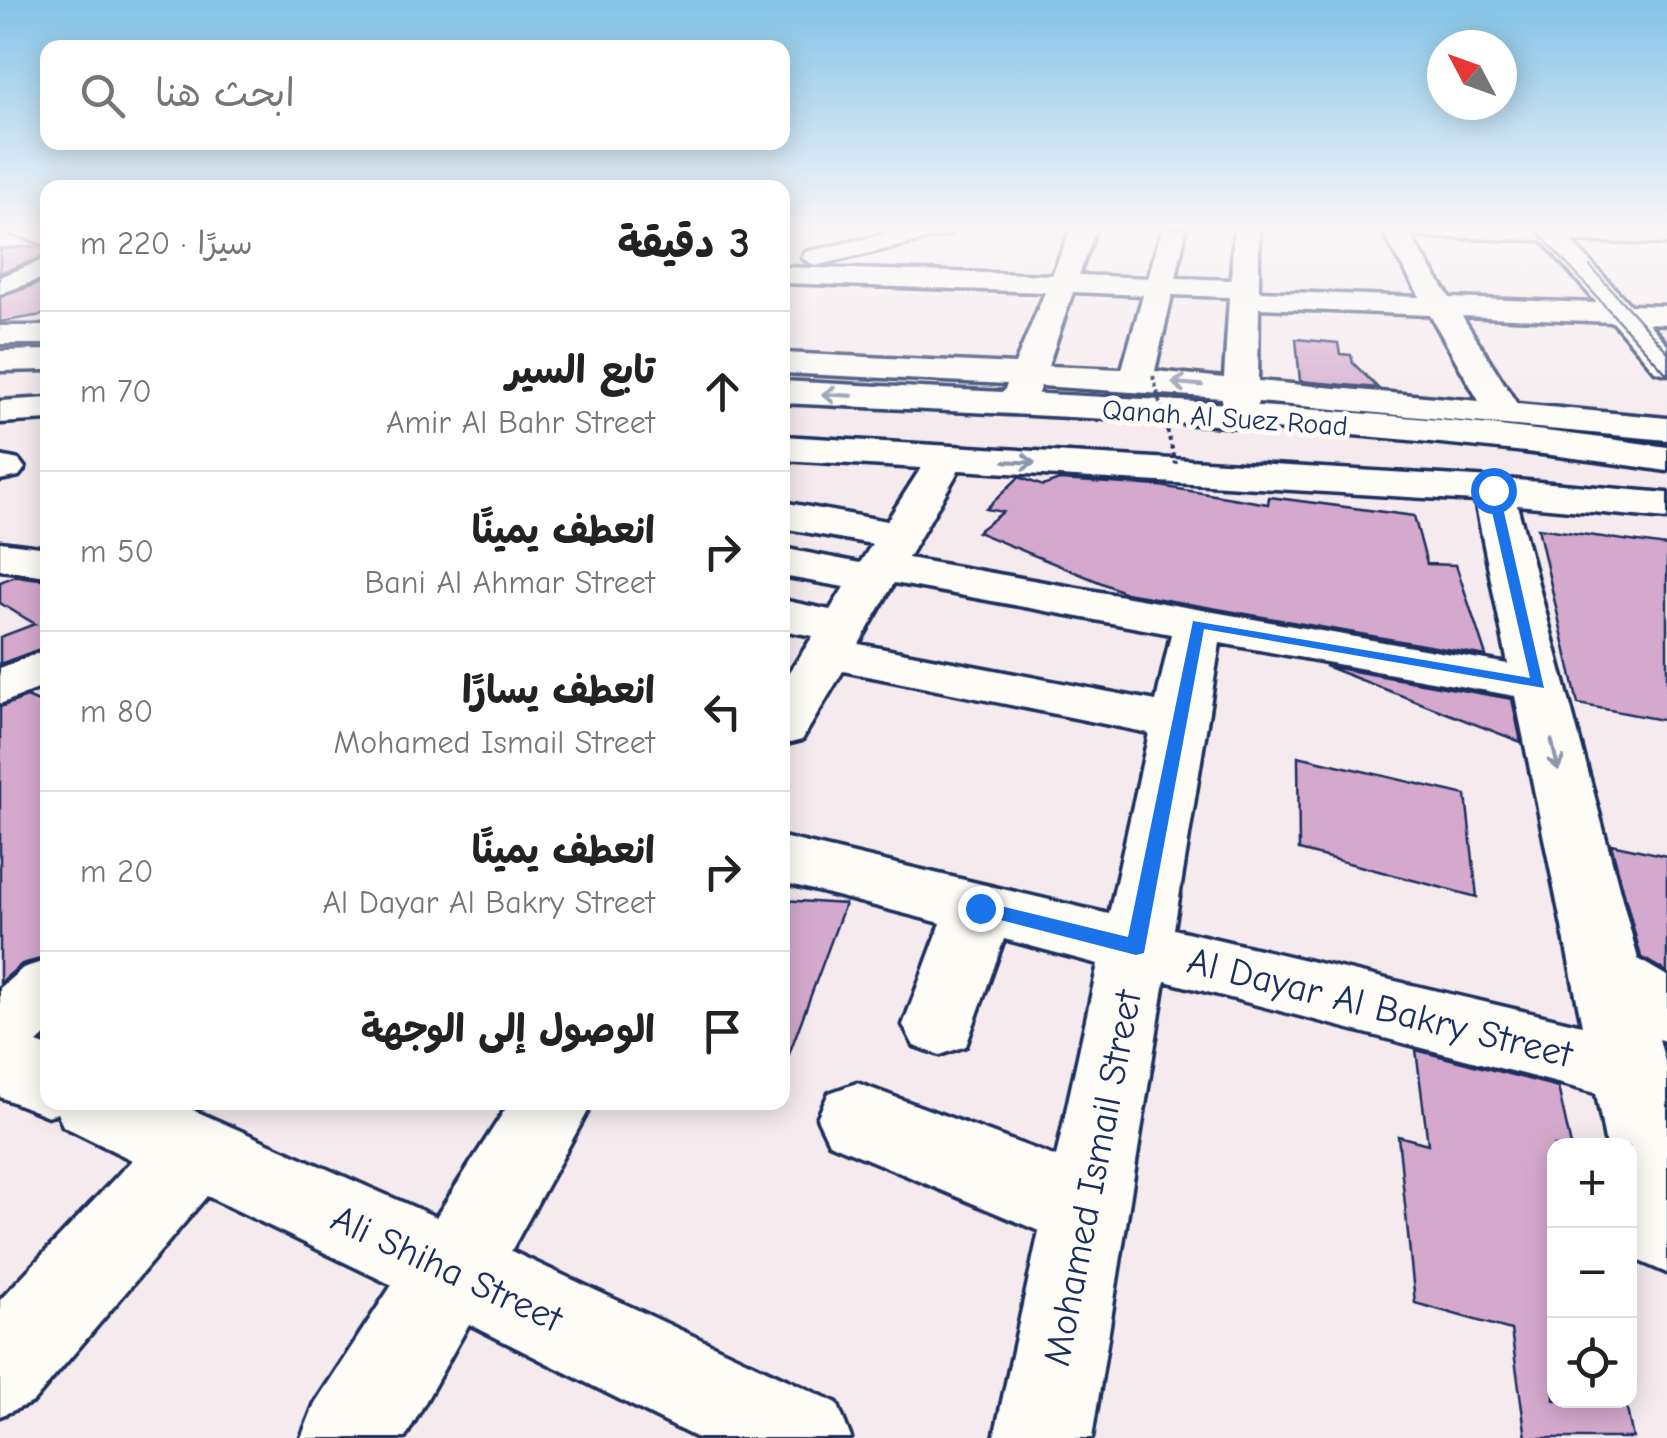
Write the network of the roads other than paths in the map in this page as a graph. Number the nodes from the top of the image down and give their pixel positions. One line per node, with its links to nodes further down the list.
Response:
1 (1057, 296): 15 (main road)
2 (1157, 296): 19 (main road)
3 (1243, 296): 26 (main road)
4 (1273, 296): 7 (main road)
5 (1435, 296): 7 (main road)
6 (1609, 296): 8 (main road)
7 (1442, 308): 8 (main road); 25 (main road)
8 (1626, 314): 9 (main road); 18 (main road)
9 (1667, 315)
10 (1011, 316): 15 (main road)
11 (0, 335): 12 (main road)
12 (40, 335)
13 (790, 335): 15 (main road)
14 (40, 360): 16 (main road)
15 (1033, 360): 17 (main road, Qanah Al Suez Road); 19 (main road, Qanah Al Suez Road); 22 (main road, Qanah Al Suez Road, one-way to 22); 26 (main road, Qanah Al Suez Road)
16 (0, 362)
17 (790, 363)
18 (1667, 364)
19 (1144, 378): 26 (main road, Qanah Al Suez Road, one-way to 19)
20 (40, 383): 21 (main road)
21 (0, 384)
22 (790, 391)
23 (40, 410): 24 (main road)
24 (0, 412)
25 (1505, 414): 26 (main road, Qanah Al Suez Road); 28 (main road, Qanah Al Suez Road)
26 (1238, 415): 27 (main road, Qanah Al Suez Road); 31 (main road, Qanah Al Suez Road); 32 (main road, Qanah Al Suez Road); 34 (main road)
27 (790, 419)
28 (1667, 429)
29 (790, 448): 30 (main road, Qanah Al Suez Road)
30 (948, 458): 33 (main road, Qanah Al Suez Road, one-way to 33); 38 (main road)
31 (1667, 459)
32 (1667, 476)
33 (1493, 490): 35 (main road, Qanah Al Suez Road); 44 (main road)
34 (1667, 494)
35 (1667, 506)
36 (790, 518): 38 (main road)
37 (0, 556): 39 (main road)
38 (885, 560): 40 (main road); 42 (main road); 43 (main road)
39 (40, 561)
40 (790, 562)
41 (790, 619): 43 (main road)
42 (1198, 624): 44 (main road); 46 (main road, Mohamed Ismail Street)
43 (836, 640): 45 (main road); 46 (main road)
44 (1539, 685): 50 (main road, one-way to 50)
45 (790, 715)
46 (1180, 722): 49 (main road, Mohamed Ismail Street)
47 (790, 861): 48 (main road, Al Dayar Al Bakry Street)
48 (980, 908): 49 (main road, Al Dayar Al Bakry Street); 53 (main road)
49 (1136, 947): 56 (main road, Al Dayar Al Bakry Street); 62 (main road, Mohamed Ismail Street)
50 (1607, 975): 52 (main road); 56 (main road)
51 (40, 995): 54 (main road)
52 (1667, 1012)
53 (940, 1025)
54 (0, 1032)
55 (0, 1061): 57 (main road)
56 (1629, 1069): 63 (main road)
57 (40, 1079)
58 (108, 1110): 61 (main road, Ali Shiha Street)
59 (549, 1110): 64 (main road)
60 (857, 1118): 62 (main road)
61 (195, 1150): 64 (main road, Ali Shiha Street); 65 (main road)
62 (1086, 1209): 68 (main road, Mohamed Ismail Street)
63 (1667, 1231)
64 (453, 1269): 66 (main road); 67 (main road, Ali Shiha Street)
65 (0, 1368)
66 (350, 1438)
67 (802, 1438)
68 (1043, 1438)

